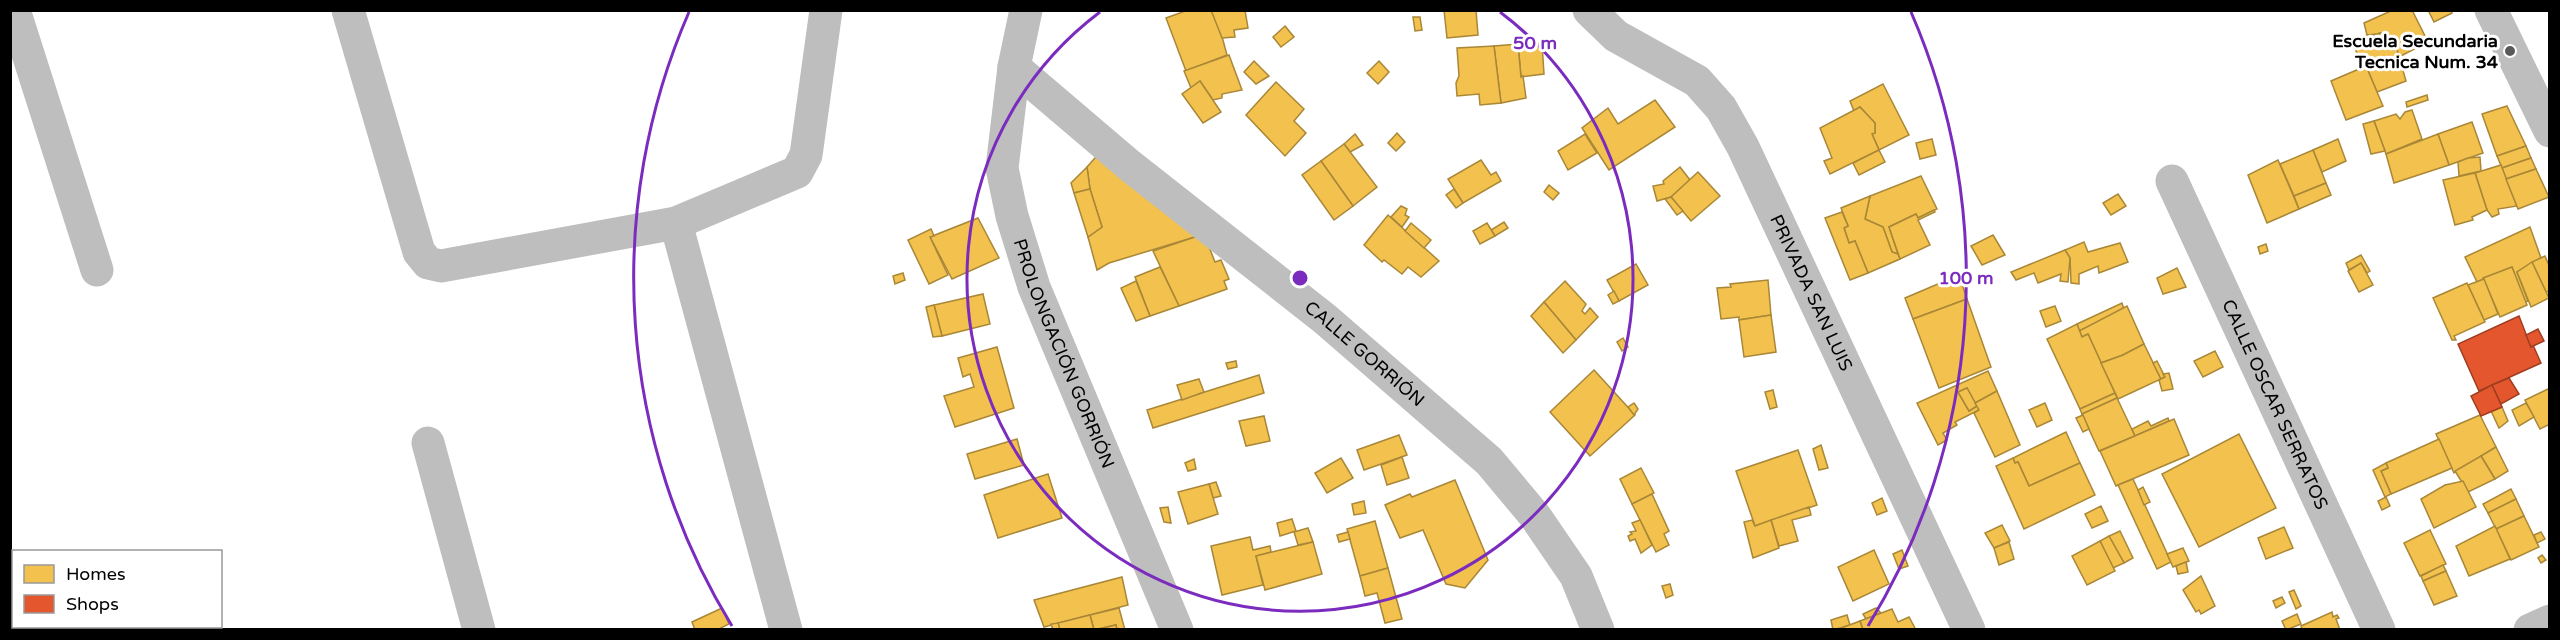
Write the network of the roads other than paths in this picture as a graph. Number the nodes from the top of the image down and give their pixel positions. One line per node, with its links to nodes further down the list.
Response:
1 (14, 10): 11 (street)
2 (348, 10): 10 (street)
3 (826, 10): 10 (street)
4 (1026, 10): 7 (street)
5 (1589, 10): 18 (street, PRIVADA SAN LUIS)
6 (2491, 10): 8 (street)
7 (1014, 67): 16 (street, PROLONGACIÓN GORRIÓN); 17 (street, CALLE GORRIÓN)
8 (2550, 131)
9 (2172, 181): 19 (street, CALLE OSCAR SERRATOS)
10 (676, 223): 15 (street)
11 (97, 270)
12 (428, 443): 14 (street)
13 (2550, 621): 20 (street)
14 (479, 630)
15 (786, 630)
16 (1177, 630)
17 (1598, 630)
18 (1969, 630)
19 (2379, 630)
20 (2530, 630)

